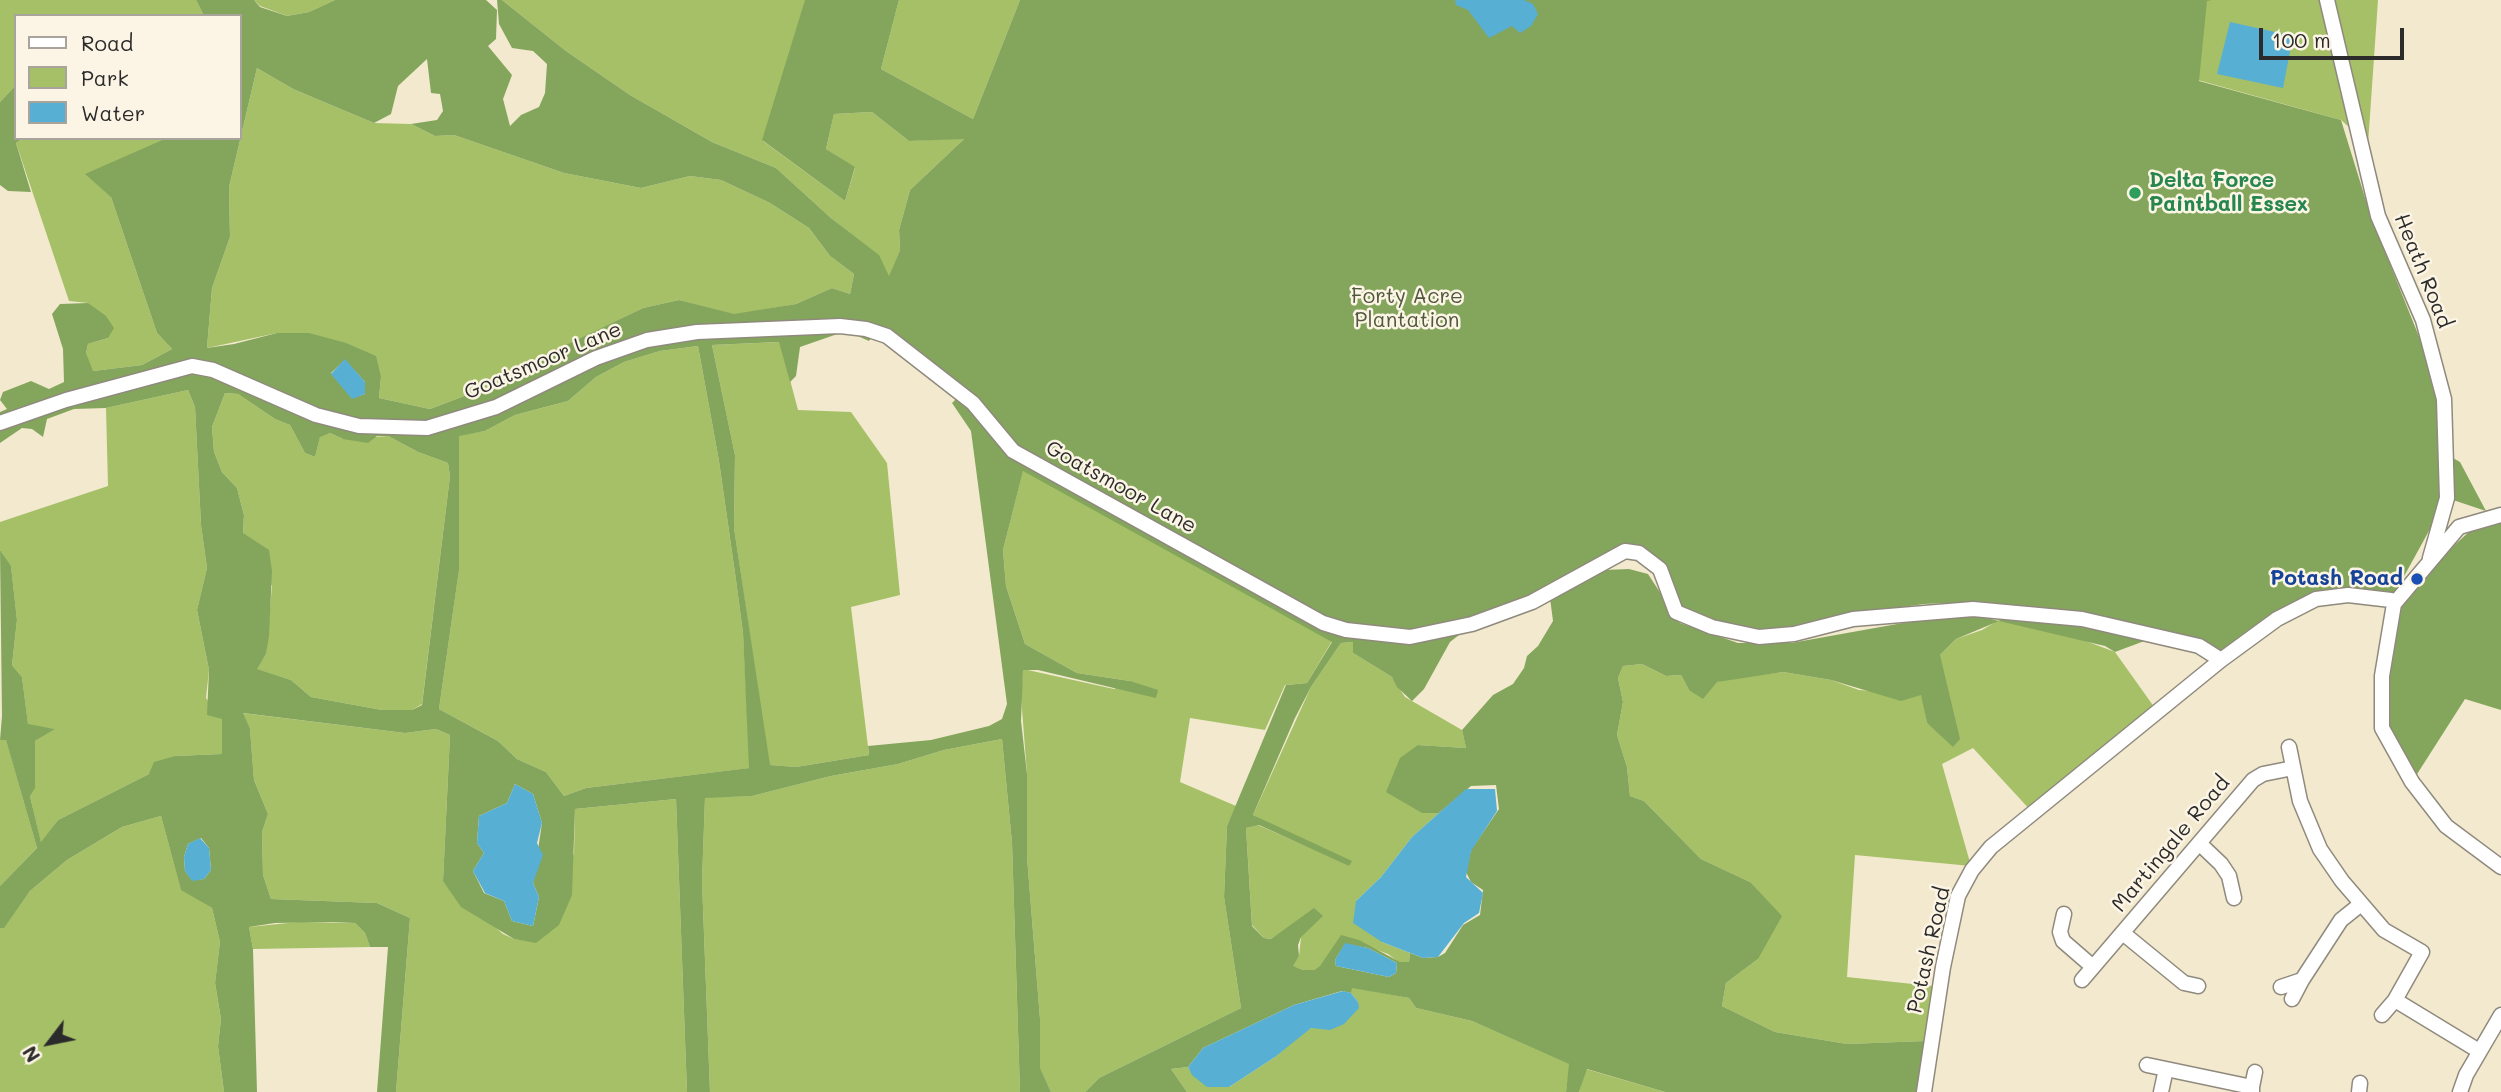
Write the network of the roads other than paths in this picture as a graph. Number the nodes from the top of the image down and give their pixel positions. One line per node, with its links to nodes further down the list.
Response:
1 (2327, 0): 4 (street, Heath Road)
2 (0, 423): 6 (street, Goatsmoor Lane)
3 (2501, 515): 4 (street)
4 (2430, 558): 5 (street)
5 (2392, 602): 6 (street, Potash Road); 10 (street)
6 (2221, 660): 29 (street, Potash Road)
7 (2289, 747): 8 (street)
8 (2293, 768): 9 (street, Martingale Road); 12 (street)
9 (2199, 843): 11 (street); 14 (street, Martingale Road)
10 (2501, 867)
11 (2234, 898)
12 (2361, 904): 17 (street); 21 (street)
13 (2064, 914): 15 (street)
14 (2124, 934): 15 (street, Martingale Road); 18 (street)
15 (2093, 967): 16 (street, Martingale Road)
16 (2082, 980)
17 (2302, 980): 19 (street); 20 (street)
18 (2198, 986)
19 (2281, 987)
20 (2292, 999)
21 (2395, 1000): 22 (street); 24 (street)
22 (2382, 1015)
23 (2501, 1015): 24 (street)
24 (2479, 1051): 31 (street)
25 (2147, 1065): 26 (street)
26 (2166, 1069): 28 (street); 30 (street)
27 (2255, 1072): 28 (street)
28 (2252, 1090)
29 (1924, 1092)
30 (2161, 1092)
31 (2460, 1092)

